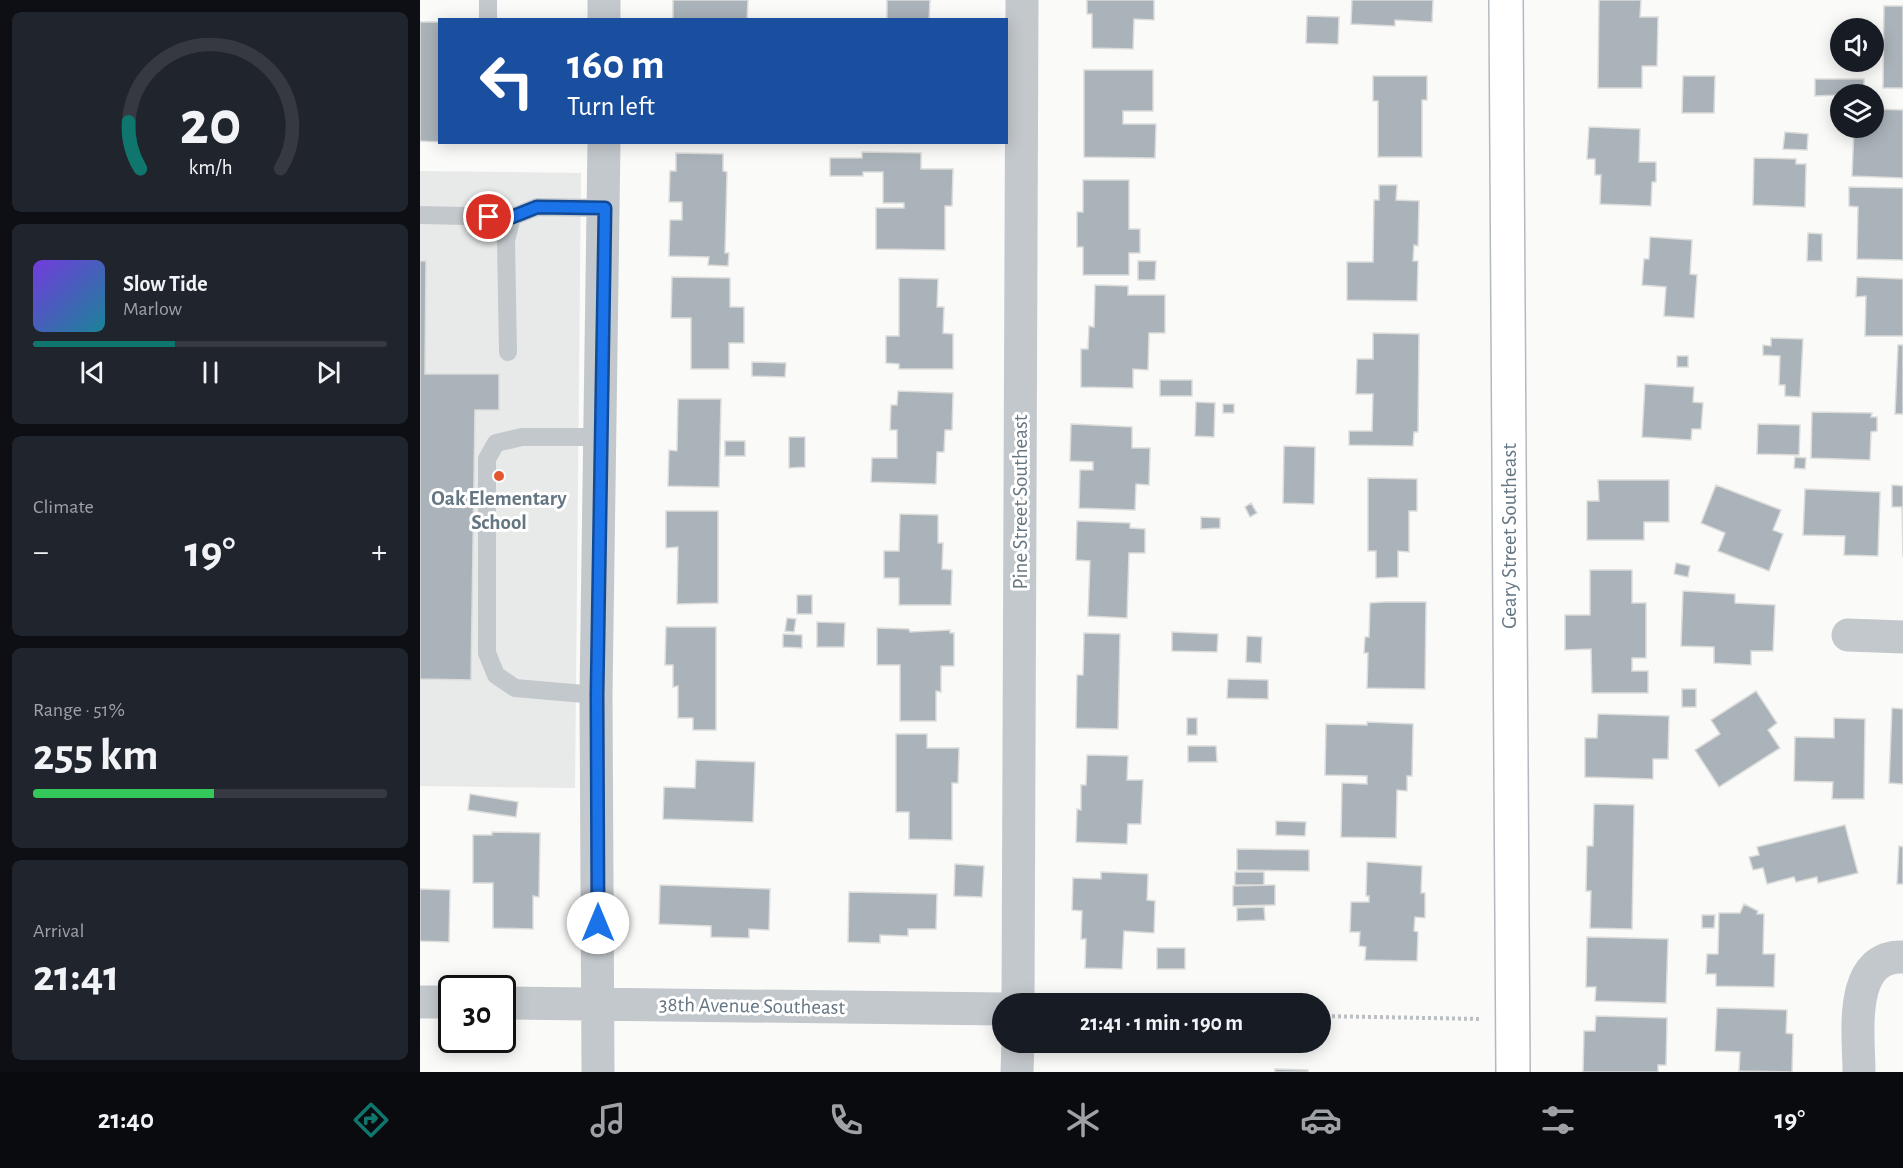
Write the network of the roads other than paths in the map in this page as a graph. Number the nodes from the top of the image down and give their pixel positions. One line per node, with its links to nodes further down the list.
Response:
1 (488, 0): 5 (lane)
2 (604, 0): 6 (street)
3 (1022, 0): 17 (street, Pine Street Southeast)
4 (1506, 0): 26 (street, Geary Street Southeast)
5 (488, 18)
6 (604, 18)
7 (604, 144): 8 (street)
8 (605, 208): 10 (lane); 12 (street)
9 (420, 215): 10 (lane)
10 (512, 217): 11 (lane)
11 (508, 352)
12 (601, 437): 15 (street); 15 (lane)
13 (1848, 635): 14 (street)
14 (1903, 637)
15 (597, 695): 21 (street)
16 (1903, 957): 27 (street)
17 (1018, 993)
18 (420, 1002): 19 (street)
19 (438, 1002)
20 (516, 1003): 21 (street, 38th Avenue Southeast)
21 (599, 1005): 22 (street, 38th Avenue Southeast); 24 (street)
22 (992, 1009)
23 (1018, 1053): 25 (street)
24 (598, 1072)
25 (1017, 1072)
26 (1513, 1072)
27 (1859, 1072)

